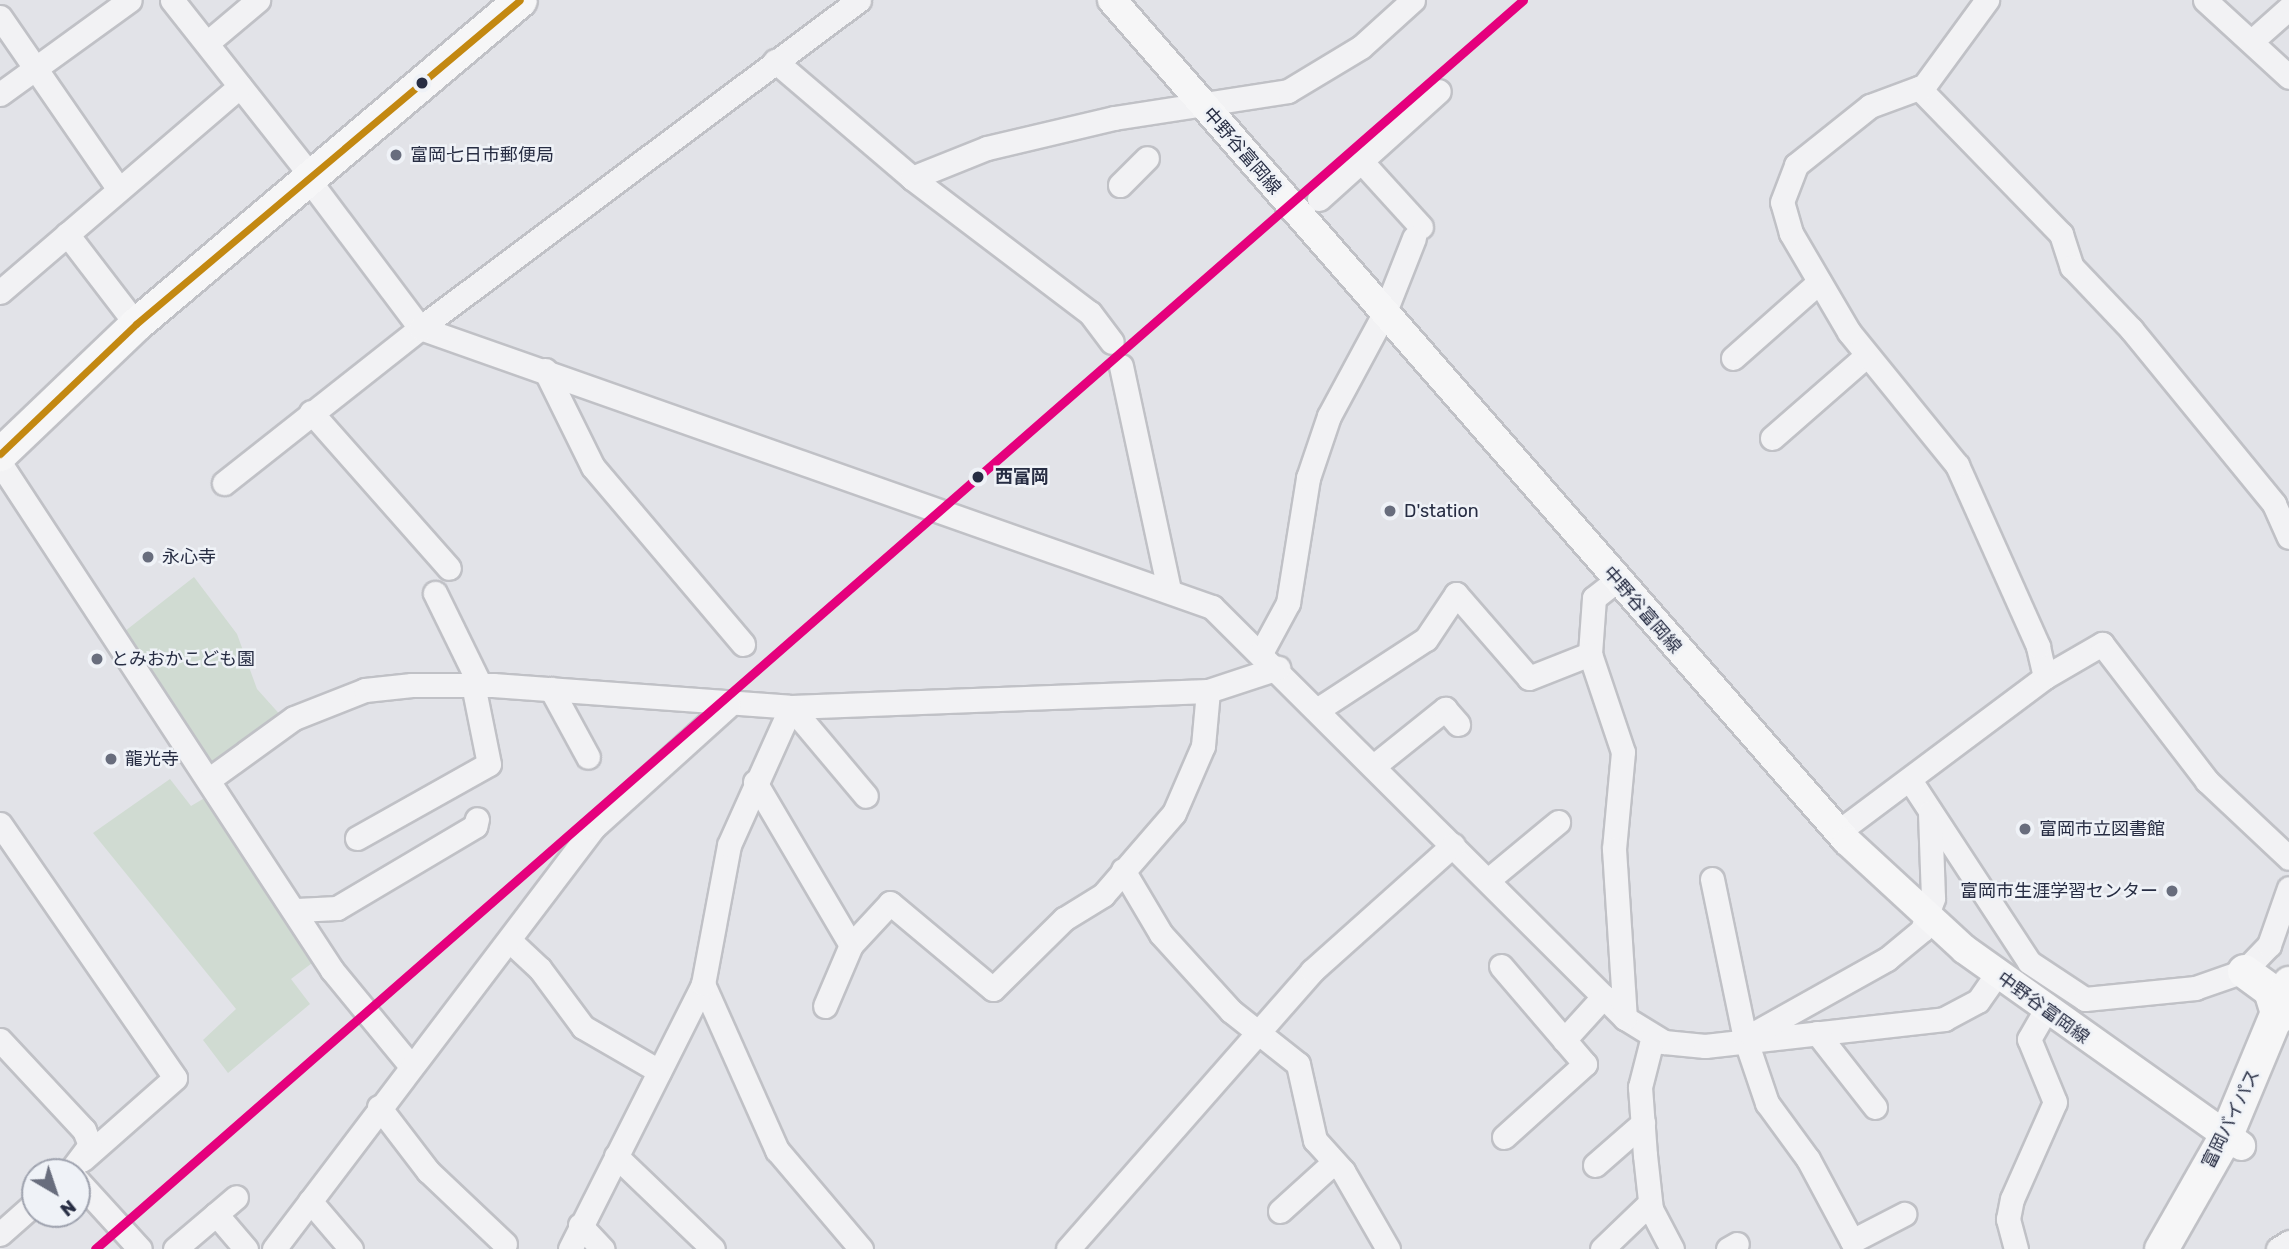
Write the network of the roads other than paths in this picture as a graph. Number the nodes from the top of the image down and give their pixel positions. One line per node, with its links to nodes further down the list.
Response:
1 (130, 0): 15 (street)
2 (172, 0): 13 (street)
3 (258, 0): 13 (street)
4 (520, 0): 25 (highway)
5 (859, 0): 14 (street)
6 (1112, 0): 21 (main road, 中野谷富岡線)
7 (1987, 0): 18 (street)
8 (2205, 0): 12 (street)
9 (1407, 2): 21 (street)
10 (2289, 8): 12 (street)
11 (0, 18): 15 (street)
12 (2253, 40): 16 (street)
13 (207, 43): 17 (street)
14 (775, 61): 24 (street); 34 (street)
15 (35, 70): 20 (street); 27 (street)
16 (2289, 77)
17 (240, 86): 25 (street); 27 (street)
18 (1919, 88): 30 (street); 45 (street)
19 (1438, 91): 23 (street)
20 (0, 94)
21 (1200, 103): 24 (street); 32 (main road, 中野谷富岡線)
22 (1147, 158): 26 (street)
23 (1361, 161): 28 (street); 32 (street)
24 (912, 178): 35 (street)
25 (311, 179): 33 (highway); 34 (street)
26 (1120, 185)
27 (118, 188): 29 (street)
28 (1319, 199)
29 (67, 234): 31 (street); 33 (street)
30 (1819, 282): 36 (street); 37 (street)
31 (0, 292)
32 (1384, 314): 47 (main road, 中野谷富岡線); 52 (street)
33 (136, 324): 42 (highway)
34 (420, 328): 39 (street); 40 (street)
35 (1112, 342)
36 (1867, 355): 41 (street); 53 (street)
37 (1733, 358)
38 (1121, 366): 48 (street)
39 (545, 370): 48 (street); 50 (street)
40 (311, 412): 44 (street); 46 (street)
41 (1772, 438)
42 (0, 454)
43 (0, 463): 63 (street)
44 (224, 483)
45 (2289, 537)
46 (449, 568)
47 (1617, 580): 51 (street); 71 (main road, 中野谷富岡線)
48 (1169, 589): 52 (street)
49 (435, 593): 54 (street)
50 (743, 644)
51 (1590, 654): 59 (street); 91 (street)
52 (1270, 659): 56 (street); 59 (street)
53 (2045, 677): 64 (street); 74 (street)
54 (477, 685): 55 (street); 63 (street); 72 (street)
55 (551, 689): 57 (street); 61 (street)
56 (1208, 691): 58 (street); 75 (street)
57 (728, 706): 58 (street); 81 (street)
58 (791, 707): 65 (street); 66 (street)
59 (1320, 708): 62 (street)
60 (1458, 724): 62 (street)
61 (588, 757)
62 (1375, 765): 73 (street)
63 (211, 778): 79 (street)
64 (1910, 780): 67 (street); 71 (street)
65 (755, 782): 82 (street); 87 (street)
66 (866, 796)
67 (1929, 808): 80 (street); 84 (street)
68 (477, 819): 79 (street)
69 (1558, 822): 77 (street)
70 (0, 824): 108 (street)
71 (1838, 832): 80 (main road, 中野谷富岡線)
72 (356, 838)
73 (1453, 845): 77 (street); 94 (street)
74 (2289, 858)
75 (1123, 870): 82 (street); 94 (street)
76 (1712, 879): 96 (street)
77 (1488, 880): 88 (street)
78 (2289, 888): 84 (street)
79 (297, 910): 99 (street)
80 (1929, 919): 85 (main road, 中野谷富岡線); 96 (street)
81 (509, 940): 99 (street); 100 (street)
82 (851, 944): 89 (street)
83 (1501, 966): 98 (street)
84 (2244, 971): 92 (highway)
85 (1997, 974): 90 (main road, 中野谷富岡線); 93 (street)
86 (2289, 983): 92 (highway, 富岡バイパス)
87 (703, 984): 100 (street); 133 (street)
88 (1604, 996): 91 (street); 98 (street)
89 (825, 1006)
90 (2046, 1010): 105 (main road, 中野谷富岡線); 136 (street)
91 (1625, 1017): 95 (street)
92 (2284, 1028): 105 (highway, 富岡バイパス)
93 (1817, 1033): 96 (street); 102 (street)
94 (1260, 1035): 109 (street); 134 (street)
95 (1653, 1036): 96 (street); 103 (street)
96 (1745, 1038): 117 (street)
97 (0, 1040): 107 (street)
98 (1564, 1040): 104 (street)
99 (410, 1065): 101 (street)
100 (659, 1071): 106 (street)
101 (379, 1107): 113 (street); 123 (street)
102 (1875, 1107)
103 (1643, 1124): 110 (street); 114 (street)
104 (1504, 1137)
105 (2233, 1142): 137 (highway, 富岡バイパス); 138 (highway, 富岡バイパス)
106 (616, 1156): 119 (street); 132 (street)
107 (83, 1158)
108 (90, 1158)
109 (1334, 1162): 115 (street); 124 (street)
110 (1595, 1165)
111 (91, 1191): 122 (street)
112 (236, 1197): 116 (street)
113 (310, 1201): 128 (street); 129 (street)
114 (1650, 1203): 125 (street); 135 (street)
115 (1280, 1211)
116 (216, 1214): 126 (street); 127 (street)
117 (1904, 1214)
118 (21, 1215): 120 (street)
119 (580, 1225): 130 (street); 131 (street)
120 (0, 1234)
121 (2289, 1242): 139 (street)
122 (127, 1244)
123 (505, 1244)
124 (1380, 1246)
125 (1670, 1248)
126 (175, 1249)
127 (246, 1249)
128 (274, 1249)
129 (351, 1249)
130 (570, 1249)
131 (602, 1249)
132 (713, 1249)
133 (861, 1249)
134 (1068, 1249)
135 (1602, 1249)
136 (2016, 1249)
137 (2161, 1249)
138 (2181, 1249)
139 (2278, 1249)

